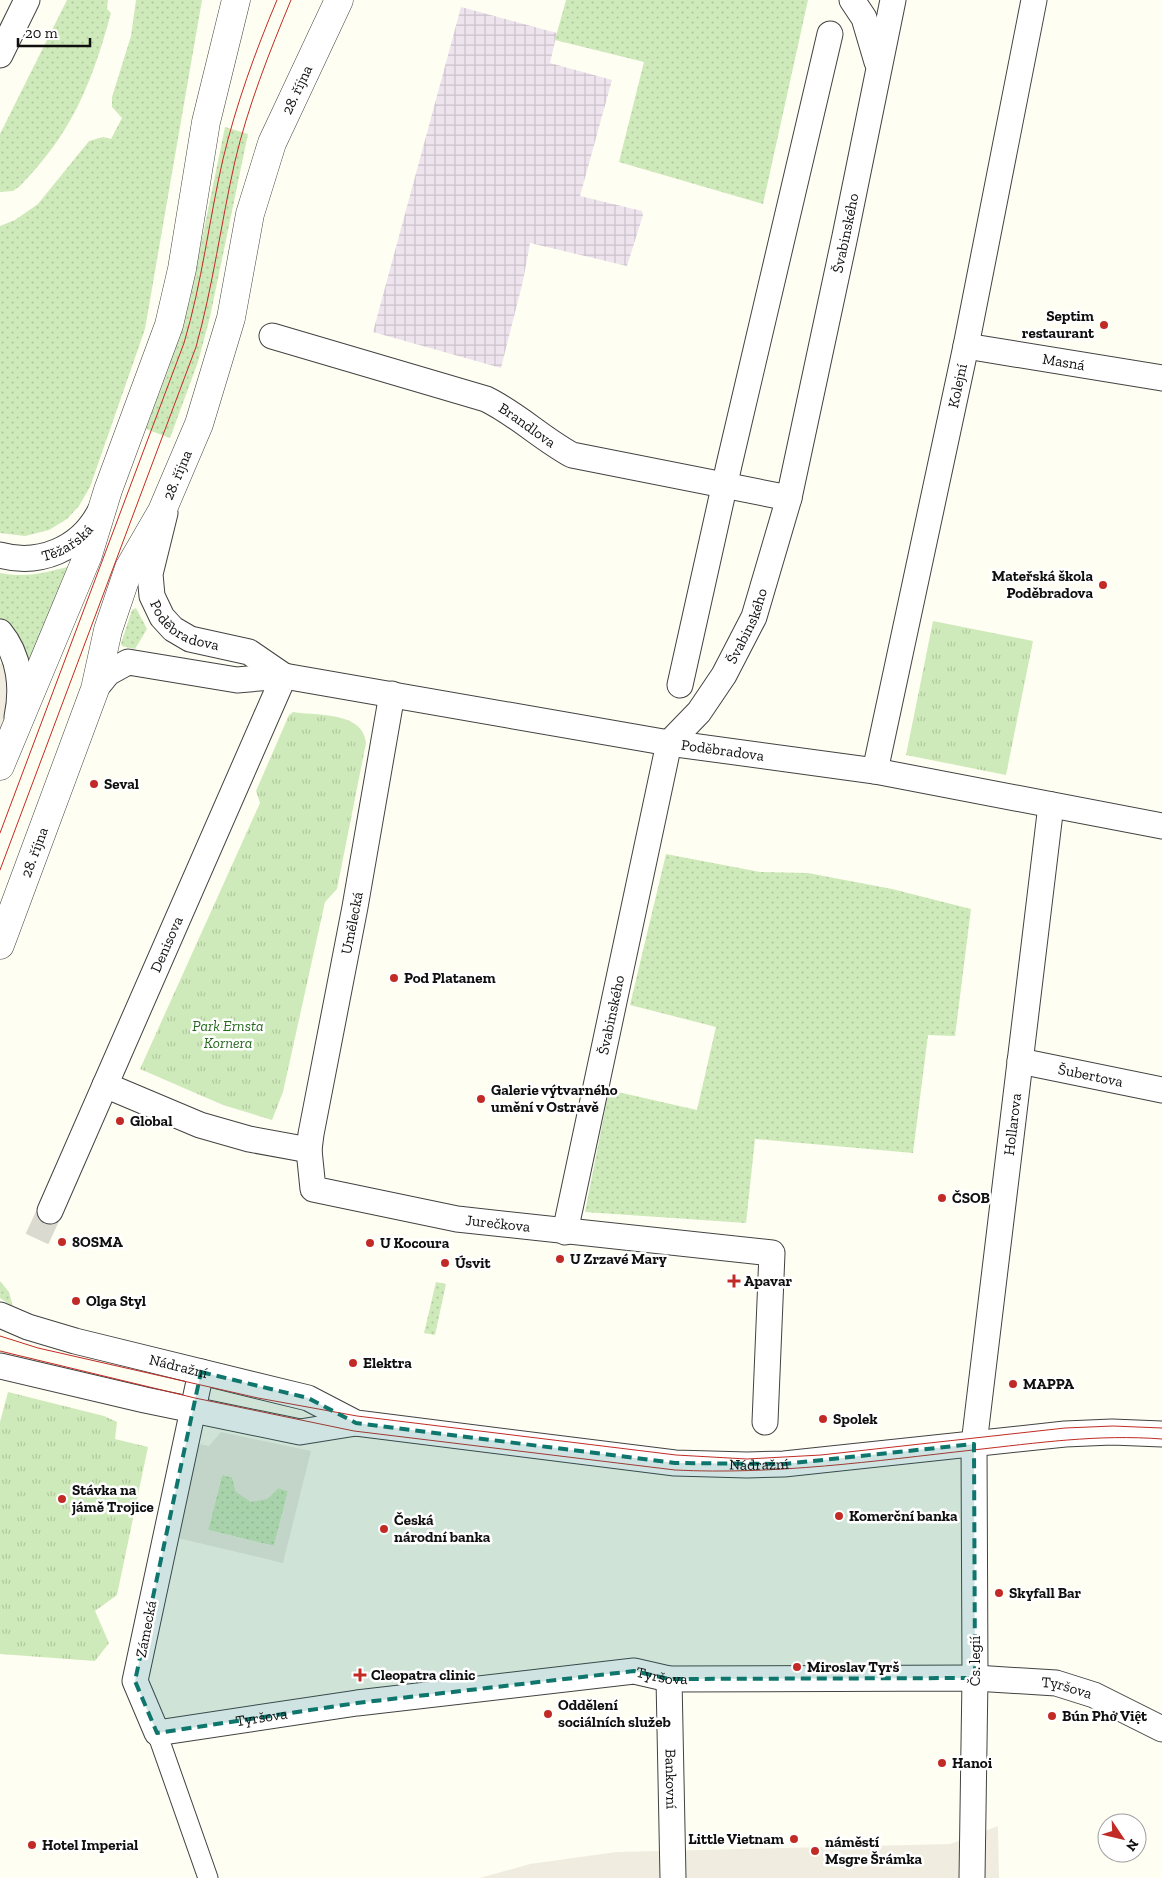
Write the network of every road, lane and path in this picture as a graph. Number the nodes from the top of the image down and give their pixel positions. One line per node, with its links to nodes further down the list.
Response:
1 (27, 0): 8 (street)
2 (236, 0): 14 (street)
3 (339, 0): 16 (street, 28. října)
4 (852, 0): 9 (street)
5 (893, 0): 9 (street, Švabinského)
6 (1034, 0): 11 (street, Kolejní)
7 (830, 34): 13 (street)
8 (0, 55)
9 (879, 70): 15 (street, Švabinského)
10 (272, 336): 13 (street, Brandlova)
11 (966, 346): 12 (street, Masná); 26 (street, Kolejní)
12 (1162, 378)
13 (724, 485): 15 (street, Brandlova); 20 (street)
14 (108, 490): 17 (street, Těžařská); 23 (street)
15 (789, 498): 24 (street, Švabinského)
16 (167, 501): 19 (street, Poděbradova); 21 (street, 28. října)
17 (0, 555)
18 (0, 632): 23 (street)
19 (284, 676): 21 (street, Poděbradova); 22 (street, Poděbradova); 31 (street, Denisova)
20 (680, 685)
21 (95, 689): 29 (street, 28. října)
22 (392, 694): 24 (street, Poděbradova); 33 (street, Umělecká)
23 (15, 727): 25 (street)
24 (669, 743): 26 (street, Poděbradova); 35 (street, Švabinského)
25 (0, 766)
26 (875, 771): 27 (street, Poděbradova)
27 (1051, 805): 28 (street, Poděbradova); 30 (street, Hollarova)
28 (1162, 826)
29 (0, 945)
30 (1020, 1061): 32 (street, Šubertova); 43 (street, Hollarova)
31 (105, 1085): 33 (street); 34 (street, Denisova)
32 (1162, 1090)
33 (309, 1150): 35 (street, Jurečkova)
34 (50, 1211)
35 (565, 1232): 40 (street, Jurečkova)
36 (0, 1315): 38 (street, Nádražní)
37 (0, 1366): 39 (street, Nádražní)
38 (201, 1372): 39 (street, Zámecká); 41 (street, Nádražní)
39 (192, 1410): 41 (street, Nádražní); 47 (street, Zámecká)
40 (765, 1422)
41 (356, 1423): 43 (street, Nádražní)
42 (1162, 1434): 43 (street, Nádražní)
43 (974, 1444): 44 (street, Čs. legií)
44 (975, 1678): 45 (street, Tyršova); 46 (street, Tyršova); 50 (street, Čs. legií)
45 (669, 1679): 47 (street, Tyršova); 49 (street, Bankovní)
46 (1162, 1729)
47 (157, 1733): 48 (street, Zámecká)
48 (208, 1878)
49 (673, 1878)
50 (972, 1878)

